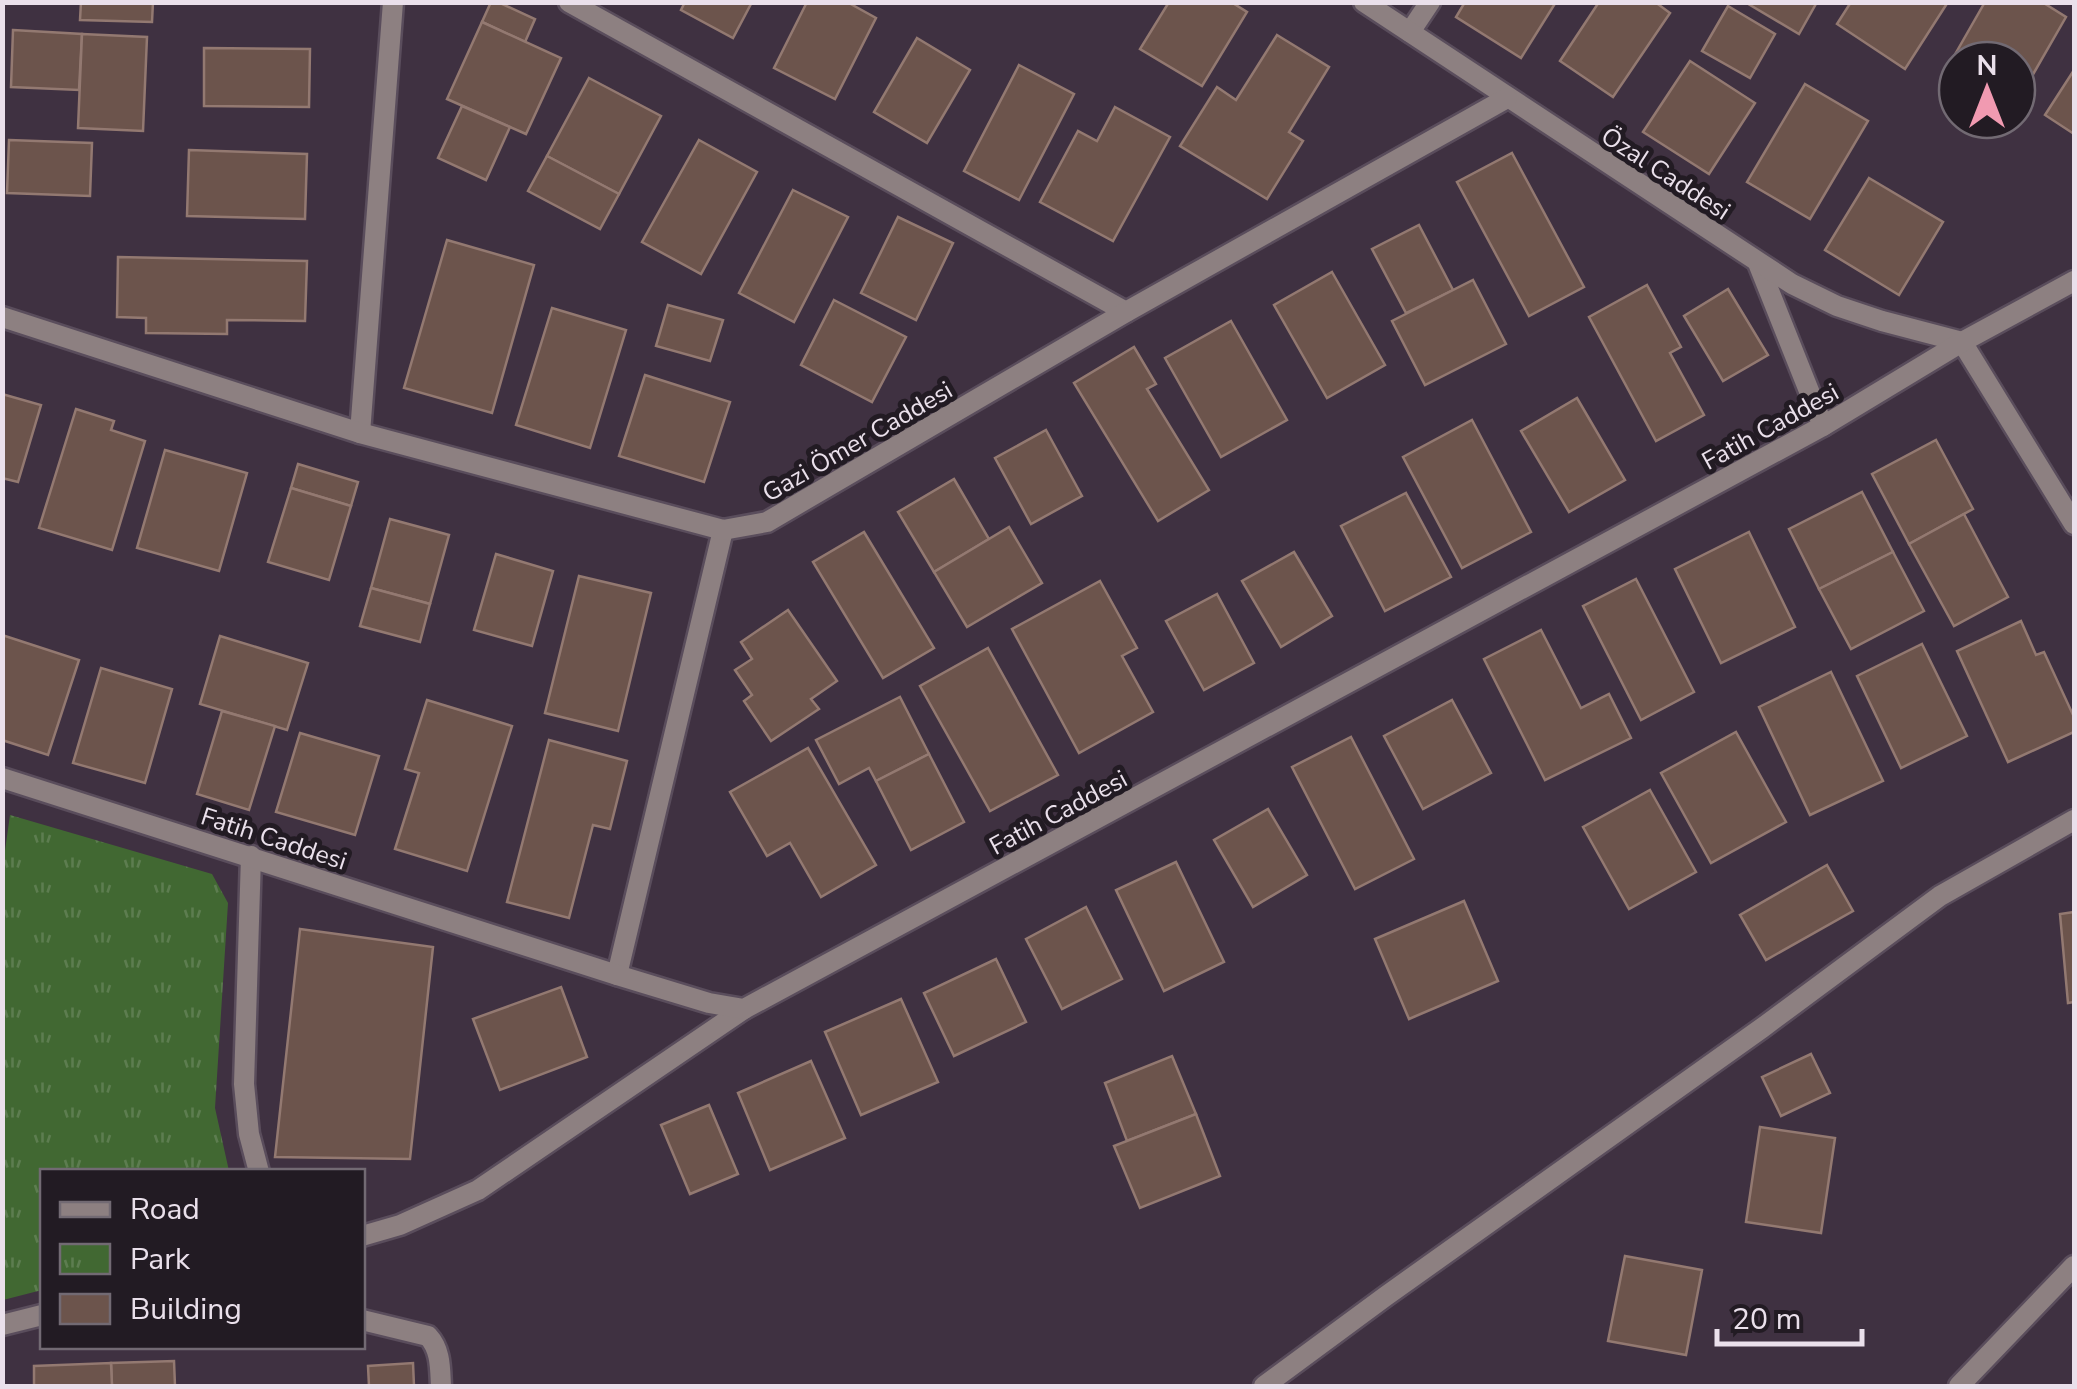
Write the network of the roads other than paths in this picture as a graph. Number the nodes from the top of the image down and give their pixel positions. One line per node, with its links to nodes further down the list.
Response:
1 (393, 2): 13 (street)
2 (569, 2): 9 (street)
3 (1364, 2): 5 (street, Özal Caddesi)
4 (1430, 2): 5 (street)
5 (1410, 32): 6 (street, Özal Caddesi)
6 (1507, 98): 7 (street, Özal Caddesi); 9 (street, Gazi Ömer Caddesi)
7 (1758, 263): 11 (street, Özal Caddesi); 12 (street)
8 (2074, 281): 11 (street, Fatih Caddesi)
9 (1126, 312): 15 (street, Gazi Ömer Caddesi)
10 (2, 317): 13 (street, Gazi Ömer Caddesi)
11 (1962, 342): 12 (street, Fatih Caddesi); 14 (street)
12 (1823, 426): 20 (street, Fatih Caddesi)
13 (360, 433): 15 (street, Gazi Ömer Caddesi)
14 (2074, 524)
15 (724, 530): 19 (street)
16 (2, 778): 18 (street, Fatih Caddesi)
17 (2074, 820): 28 (street)
18 (250, 856): 19 (street, Fatih Caddesi); 21 (street)
19 (617, 974): 20 (street, Fatih Caddesi)
20 (744, 1009): 22 (street)
21 (257, 1169)
22 (365, 1235)
23 (2074, 1266): 29 (street)
24 (40, 1316): 26 (street)
25 (365, 1321): 27 (street)
26 (2, 1325)
27 (441, 1386)
28 (1264, 1386)
29 (1959, 1386)

